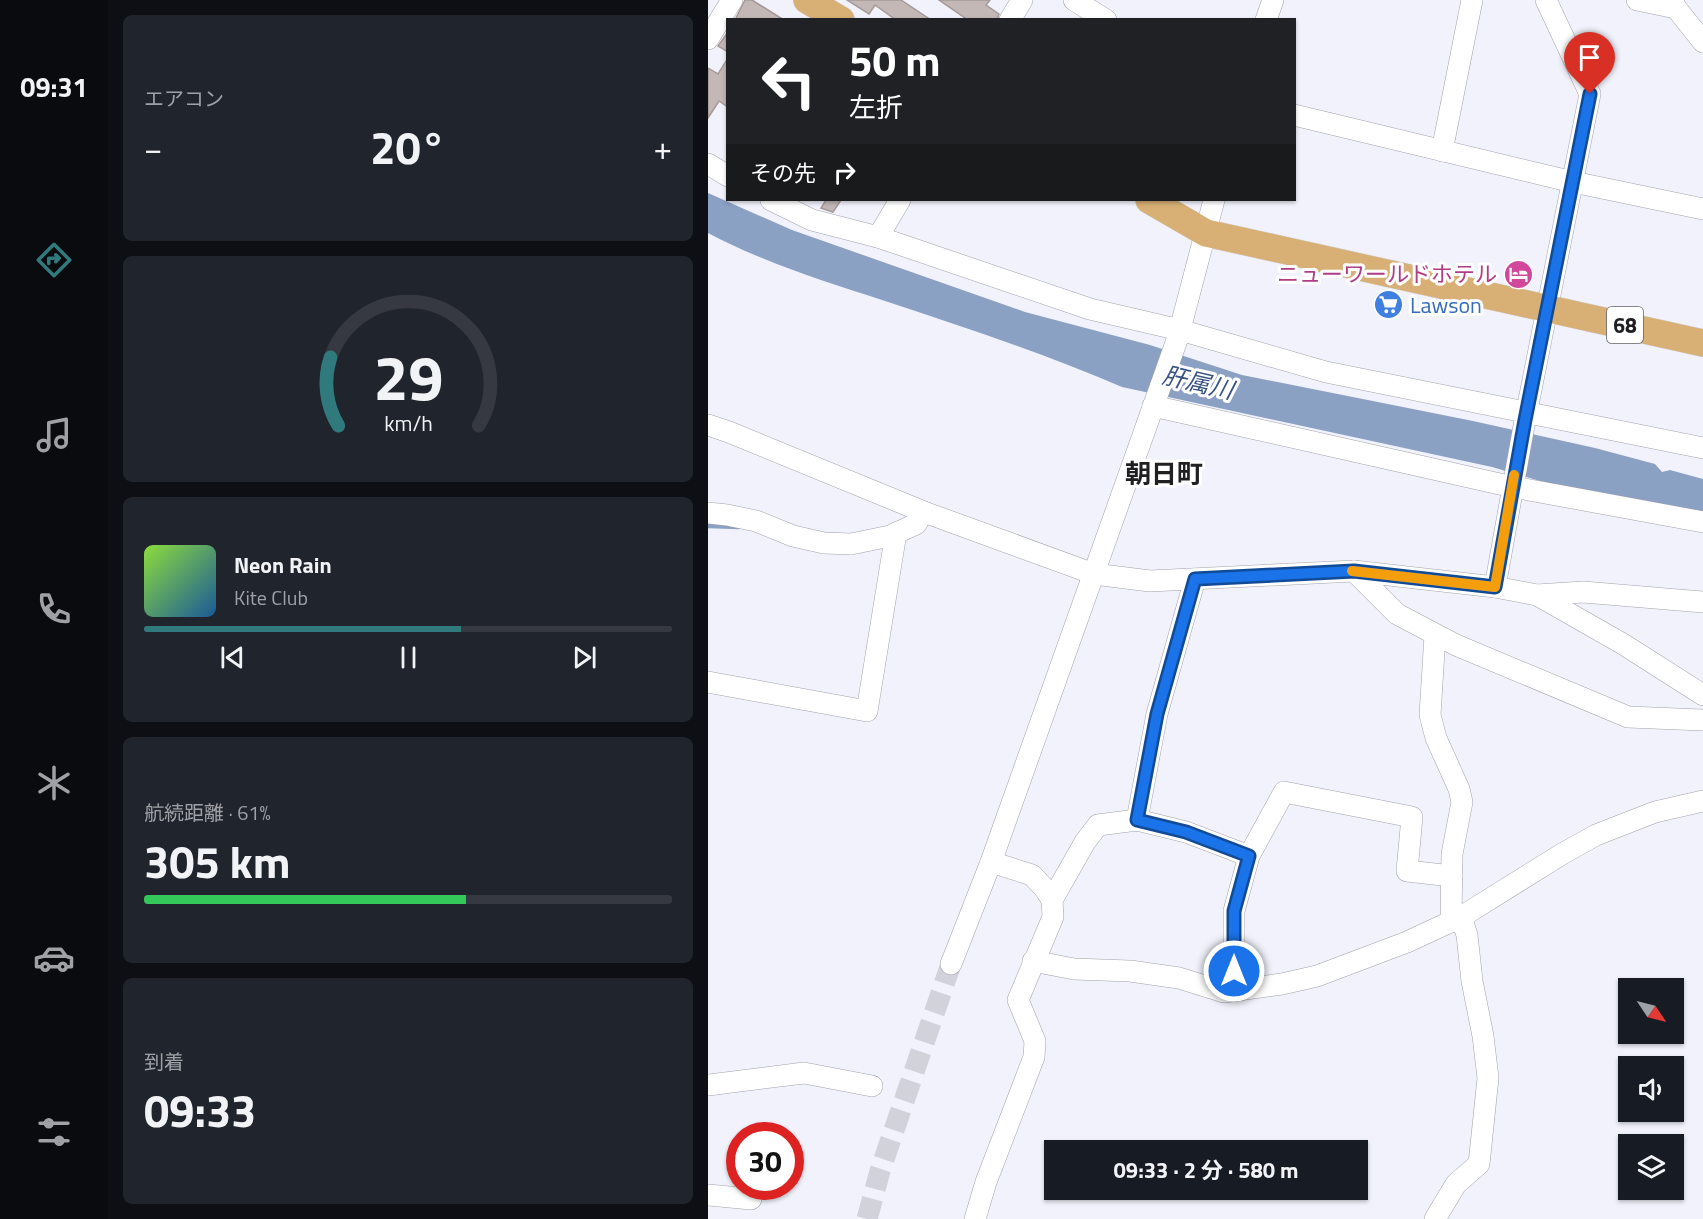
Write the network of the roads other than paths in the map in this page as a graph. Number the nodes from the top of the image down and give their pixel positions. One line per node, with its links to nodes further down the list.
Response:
1 (732, 0): 14 (street)
2 (807, 0): 10 (main road)
3 (1022, 0): 11 (street)
4 (1074, 0): 12 (street)
5 (1273, 0): 13 (street)
6 (1472, 0): 17 (street)
7 (1545, 0): 20 (street)
8 (1637, 0): 9 (street)
9 (1674, 4): 15 (street)
10 (838, 18)
11 (1011, 18)
12 (1103, 18)
13 (1267, 18)
14 (708, 39)
15 (1703, 42)
16 (1296, 115): 17 (street)
17 (1442, 150): 20 (street)
18 (708, 164): 19 (street)
19 (726, 175)
20 (1573, 182): 25 (street); 28 (street)
21 (773, 201): 27 (street)
22 (899, 201): 27 (street)
23 (1151, 201): 26 (main road, 68)
24 (1214, 201): 26 (street)
25 (1703, 209)
26 (1206, 233): 28 (main road, 68); 29 (street)
27 (878, 237): 29 (street)
28 (1547, 307): 30 (main road, 68); 32 (street)
29 (1179, 333): 31 (street); 32 (street)
30 (1703, 343)
31 (1155, 402): 35 (street); 41 (street)
32 (1526, 416): 34 (street); 35 (street)
33 (708, 425): 36 (street)
34 (1703, 448)
35 (1513, 483): 38 (street); 43 (street)
36 (924, 512): 39 (street); 41 (street)
37 (708, 513): 39 (street)
38 (1703, 522)
39 (896, 533): 47 (street)
40 (1354, 571): 42 (street); 43 (street); 46 (street)
41 (1094, 574): 42 (street); 53 (street)
42 (1195, 579): 51 (street)
43 (1495, 587): 44 (street)
44 (1537, 595): 45 (street); 48 (street)
45 (1703, 602)
46 (1435, 634): 49 (street); 54 (street)
47 (708, 682)
48 (1703, 695)
49 (1703, 720)
50 (1703, 801): 56 (street)
51 (1137, 820): 52 (street); 55 (street)
52 (1249, 856): 54 (street); 59 (street)
53 (991, 862): 55 (street); 58 (street)
54 (1452, 876): 56 (street)
55 (1052, 900): 57 (street)
56 (1456, 920): 59 (street); 65 (street)
57 (1033, 961): 59 (street); 64 (street)
58 (951, 964)
59 (1234, 991)
60 (708, 1085): 61 (street)
61 (872, 1086)
62 (708, 1195): 63 (street)
63 (726, 1197)
64 (975, 1219)
65 (1436, 1219)

